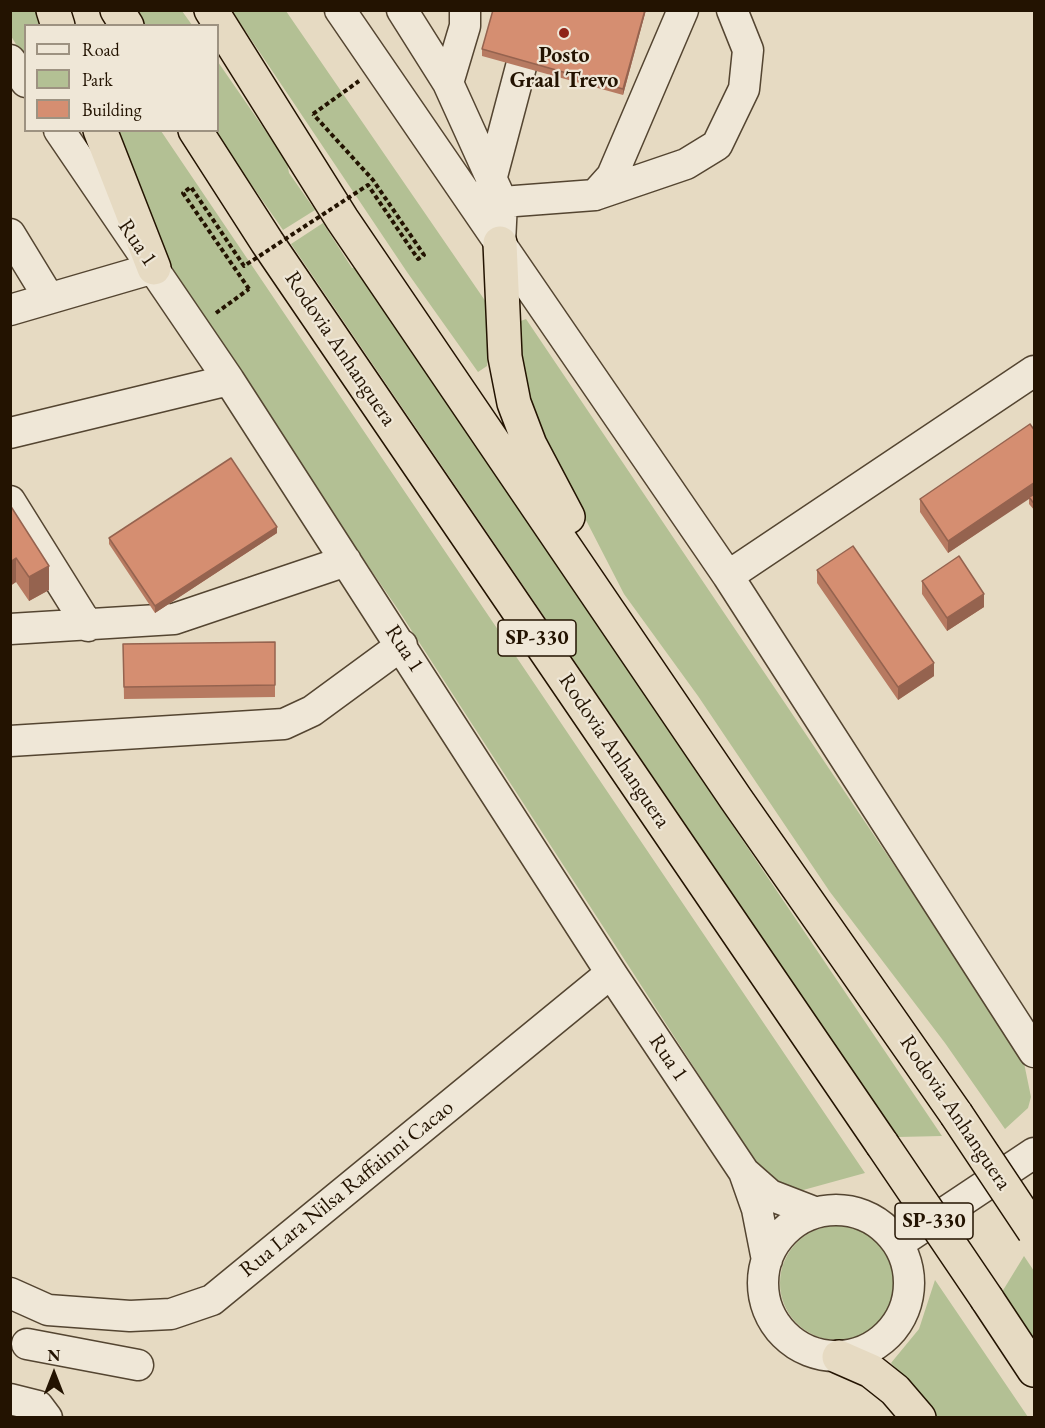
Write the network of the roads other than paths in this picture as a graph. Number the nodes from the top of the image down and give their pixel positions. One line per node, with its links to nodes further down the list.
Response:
1 (117, 10): 9 (highway)
2 (340, 10): 19 (street)
3 (402, 10): 12 (street)
4 (465, 10): 12 (street)
5 (536, 10): 16 (street)
6 (683, 10): 17 (street)
7 (732, 10): 17 (street)
8 (218, 18): 33 (highway, Rodovia Anhanguera / SP-330)
9 (126, 24)
10 (10, 60): 11 (street)
11 (24, 79)
12 (448, 83): 16 (street)
13 (60, 132): 20 (street, Rua 1)
14 (101, 132): 20 (highway)
15 (196, 132): 49 (highway, Rodovia Anhanguera / SP-330, bridge)
16 (496, 191): 17 (street); 19 (street)
17 (595, 195)
18 (10, 234): 21 (street)
19 (500, 243): 28 (street); 33 (highway)
20 (154, 268): 21 (street); 24 (street, Rua 1)
21 (49, 298): 22 (street)
22 (10, 310)
23 (1035, 371): 28 (street)
24 (229, 380): 25 (street); 27 (street, Rua 1)
25 (10, 433)
26 (10, 501): 29 (street)
27 (346, 561): 29 (street); 31 (street, Rua 1)
28 (728, 576): 35 (street)
29 (88, 626): 30 (street)
30 (10, 628)
31 (402, 645): 32 (street); 34 (street, Rua 1)
32 (10, 741)
33 (736, 799): 41 (highway, Rodovia Anhanguera / SP-330, bridge)
34 (611, 973): 39 (street, Rua 1); 45 (street, Rua Lara Nilsa Raffainni Cacao)
35 (998, 992): 36 (street); 37 (street)
36 (1035, 1010)
37 (1035, 1052)
38 (1035, 1153): 42 (street)
39 (744, 1172): 40 (street, Rua 1); 43 (street, Rua 1)
40 (814, 1212): 42 (street); 43 (street)
41 (1035, 1231)
42 (899, 1243): 47 (street)
43 (767, 1260): 47 (street)
44 (10, 1293): 45 (street, Rua Lara Nilsa Raffainni Cacao)
45 (48, 1310): 46 (street)
46 (19, 1341): 48 (street)
47 (839, 1357): 52 (highway)
48 (138, 1365)
49 (1035, 1370)
50 (10, 1399): 51 (street)
51 (47, 1418)
52 (919, 1418)

